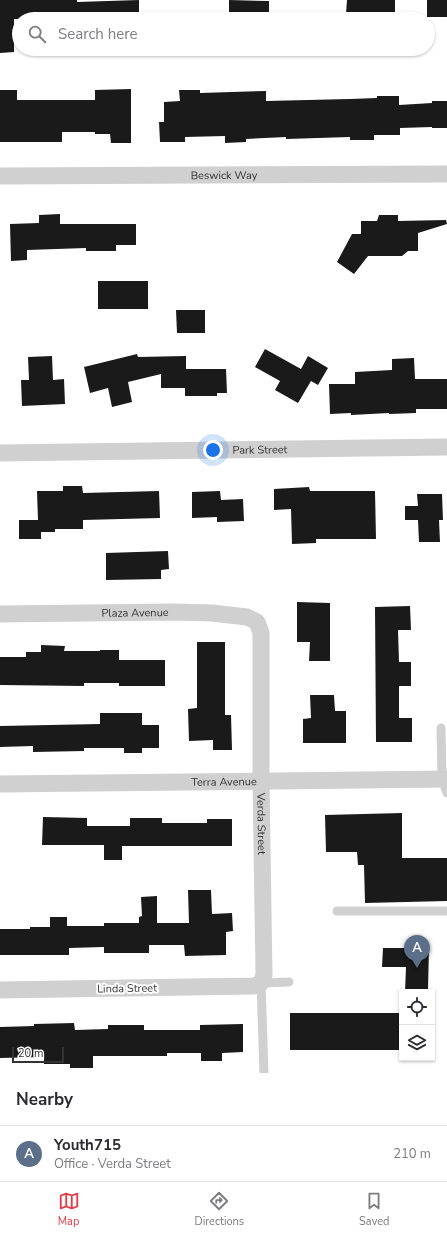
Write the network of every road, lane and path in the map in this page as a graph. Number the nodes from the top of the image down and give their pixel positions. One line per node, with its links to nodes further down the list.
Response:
1 (447, 174): 2 (street, Beswick Way)
2 (0, 176)
3 (447, 447): 4 (street, Park Street)
4 (0, 453)
5 (0, 614): 6 (street, Plaza Avenue)
6 (261, 633): 8 (street, Verda Street)
7 (442, 728): 10 (lane)
8 (261, 781): 9 (street, Terra Avenue); 10 (street, Terra Avenue); 14 (street, Verda Street)
9 (0, 784)
10 (445, 784)
11 (337, 911): 12 (lane)
12 (447, 911)
13 (289, 982): 14 (lane)
14 (258, 984): 15 (street, Linda Street); 16 (lane)
15 (0, 990)
16 (264, 1073)

